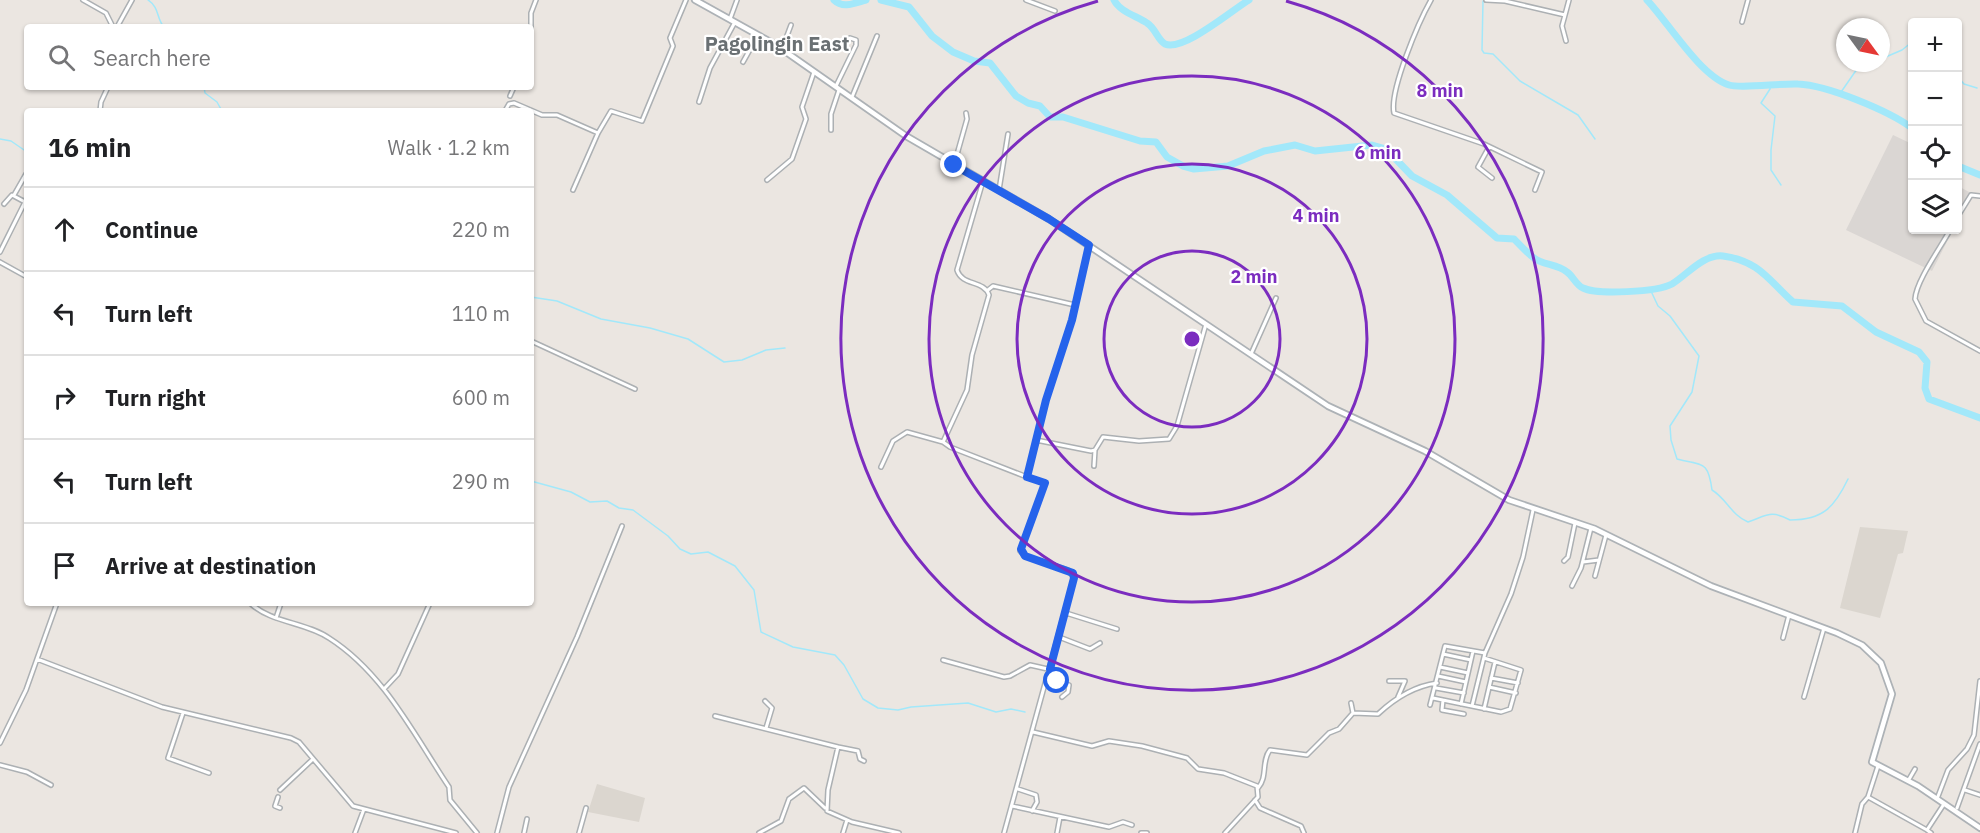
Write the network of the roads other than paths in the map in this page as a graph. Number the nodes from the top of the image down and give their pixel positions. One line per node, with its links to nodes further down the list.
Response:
1 (83, 0): 16 (street)
2 (132, 0): 17 (street)
3 (536, 0): 18 (street)
4 (686, 0): 39 (street)
5 (695, 0): 14 (street)
6 (737, 0): 14 (street)
7 (1026, 0): 12 (street)
8 (1431, 0): 41 (street)
9 (1486, 0): 13 (street)
10 (1569, 0): 13 (street)
11 (1748, 0): 15 (street)
12 (1054, 11)
13 (1564, 15): 23 (street)
14 (733, 21): 20 (street); 32 (street)
15 (1743, 22)
16 (113, 24)
17 (117, 24)
18 (531, 24)
19 (791, 25): 24 (street)
20 (758, 35): 24 (street); 25 (street)
21 (877, 36): 31 (street)
22 (850, 38): 27 (street)
23 (1566, 41)
24 (782, 49): 26 (street)
25 (743, 62)
26 (814, 70): 27 (street); 45 (street)
27 (838, 87): 31 (street); 38 (street)
28 (107, 90): 33 (street)
29 (513, 90): 30 (street)
30 (510, 96)
31 (852, 97): 42 (street)
32 (699, 102)
33 (100, 108)
34 (507, 108): 35 (street)
35 (525, 108)
36 (534, 112): 39 (street)
37 (966, 113): 42 (street)
38 (831, 130)
39 (598, 133): 47 (street)
40 (1008, 134): 48 (street)
41 (1489, 147): 44 (street); 49 (street)
42 (954, 165): 46 (street)
43 (24, 178): 50 (street)
44 (1492, 178)
45 (767, 180)
46 (983, 180): 48 (street); 61 (street)
47 (573, 190)
48 (999, 190): 57 (street)
49 (1535, 190)
50 (14, 195): 52 (street); 53 (street)
51 (1980, 196): 55 (street)
52 (24, 201)
53 (4, 204)
54 (24, 204): 58 (street)
55 (1962, 208)
56 (1948, 234): 66 (street)
57 (1089, 245): 63 (street); 64 (street)
58 (0, 252)
59 (0, 262): 60 (street)
60 (24, 274)
61 (988, 290): 63 (street); 70 (street)
62 (1276, 298): 67 (street)
63 (1075, 305): 69 (street)
64 (1206, 324): 67 (street); 71 (street)
65 (534, 342): 68 (street)
66 (1980, 351)
67 (1250, 354): 75 (street)
68 (636, 389)
69 (1036, 440): 71 (street); 74 (street)
70 (943, 442): 73 (street); 74 (street)
71 (1095, 450): 72 (street)
72 (1094, 466)
73 (880, 467)
74 (1027, 477): 89 (street)
75 (1533, 510): 76 (street); 99 (street)
76 (1575, 523): 78 (street); 81 (street)
77 (622, 526): 179 (street)
78 (1591, 528): 79 (street); 82 (street)
79 (1606, 535): 80 (street); 90 (street)
80 (1599, 560): 82 (street); 83 (street)
81 (1564, 561)
82 (1583, 562): 84 (street)
83 (1595, 576)
84 (1572, 586)
85 (56, 606): 100 (street)
86 (255, 606): 91 (street)
87 (280, 606): 91 (street)
88 (429, 606): 118 (street)
89 (1066, 613): 93 (street); 94 (street)
90 (1789, 615): 92 (street); 95 (street)
91 (276, 618): 118 (street)
92 (1824, 628): 122 (street); 144 (street)
93 (1117, 629)
94 (1059, 637): 96 (street); 105 (street)
95 (1783, 638)
96 (1100, 643)
97 (1473, 651): 98 (street); 99 (street); 102 (street)
98 (1443, 654): 102 (street); 104 (street)
99 (1484, 655): 103 (street); 130 (street)
100 (37, 659): 132 (street); 138 (street)
101 (943, 660): 105 (street)
102 (1471, 660): 106 (street)
103 (1495, 662): 109 (street); 115 (street)
104 (1440, 667): 106 (street); 108 (street)
105 (1051, 669): 107 (street); 110 (street)
106 (1468, 673): 113 (street)
107 (1064, 675)
108 (1438, 676): 113 (street); 114 (street)
109 (1491, 678): 115 (street); 116 (street)
110 (1049, 679): 121 (street); 137 (street)
111 (1389, 681): 124 (street)
112 (1980, 681): 156 (street)
113 (1466, 682): 119 (street)
114 (1437, 683): 117 (street); 124 (street)
115 (1518, 683): 120 (street)
116 (1489, 687): 120 (street); 131 (street)
117 (1435, 688): 119 (street); 123 (street)
118 (384, 689): 178 (street)
119 (1464, 693): 128 (street)
120 (1516, 693): 131 (street)
121 (1062, 697)
122 (1804, 697)
123 (1433, 698): 125 (street); 129 (street)
124 (1397, 699): 133 (street)
125 (1443, 700): 128 (street); 134 (street)
126 (765, 701): 136 (street)
127 (1351, 703): 133 (street)
128 (1461, 704): 130 (street)
129 (1430, 705)
130 (1472, 706): 131 (street)
131 (1484, 709)
132 (183, 713): 141 (street); 146 (street)
133 (1353, 713): 149 (street)
134 (1464, 714)
135 (716, 716): 136 (street)
136 (766, 728): 140 (street)
137 (1033, 732): 149 (street); 151 (street)
138 (0, 743)
139 (1980, 744): 152 (street)
140 (838, 747): 142 (street); 164 (street)
141 (313, 759): 150 (street); 159 (street)
142 (864, 761)
143 (0, 765): 148 (street)
144 (1879, 765): 147 (street); 155 (street)
145 (1915, 769): 147 (street)
146 (209, 773)
147 (1908, 781): 156 (street)
148 (51, 785)
149 (1258, 788): 157 (street)
150 (280, 789)
151 (1017, 789): 160 (street); 166 (street)
152 (1964, 789): 153 (street); 165 (street)
153 (1980, 795)
154 (278, 797): 161 (street)
155 (1868, 797): 174 (street); 191 (street)
156 (1937, 799): 158 (street)
157 (1255, 800): 189 (street); 190 (street)
158 (1944, 804): 173 (street); 174 (street)
159 (353, 806): 162 (street); 167 (street)
160 (1012, 806): 166 (street); 186 (street)
161 (280, 808)
162 (364, 808): 167 (street); 177 (street)
163 (586, 808): 181 (street)
164 (825, 808): 170 (street); 182 (street)
165 (1957, 808)
166 (1032, 810): 168 (street)
167 (362, 814): 176 (street)
168 (1060, 817): 171 (street); 187 (street)
169 (528, 819): 180 (street)
170 (847, 820): 172 (street); 183 (street)
171 (1132, 825)
172 (881, 828): 184 (street); 185 (street)
173 (1980, 828)
174 (1929, 831)
175 (1147, 832): 188 (street)
176 (355, 833)
177 (456, 833)
178 (477, 833)
179 (497, 833)
180 (524, 833)
181 (579, 833)
182 (759, 833)
183 (843, 833)
184 (880, 833)
185 (899, 833)
186 (1004, 833)
187 (1057, 833)
188 (1141, 833)
189 (1225, 833)
190 (1304, 833)
191 (1855, 833)

